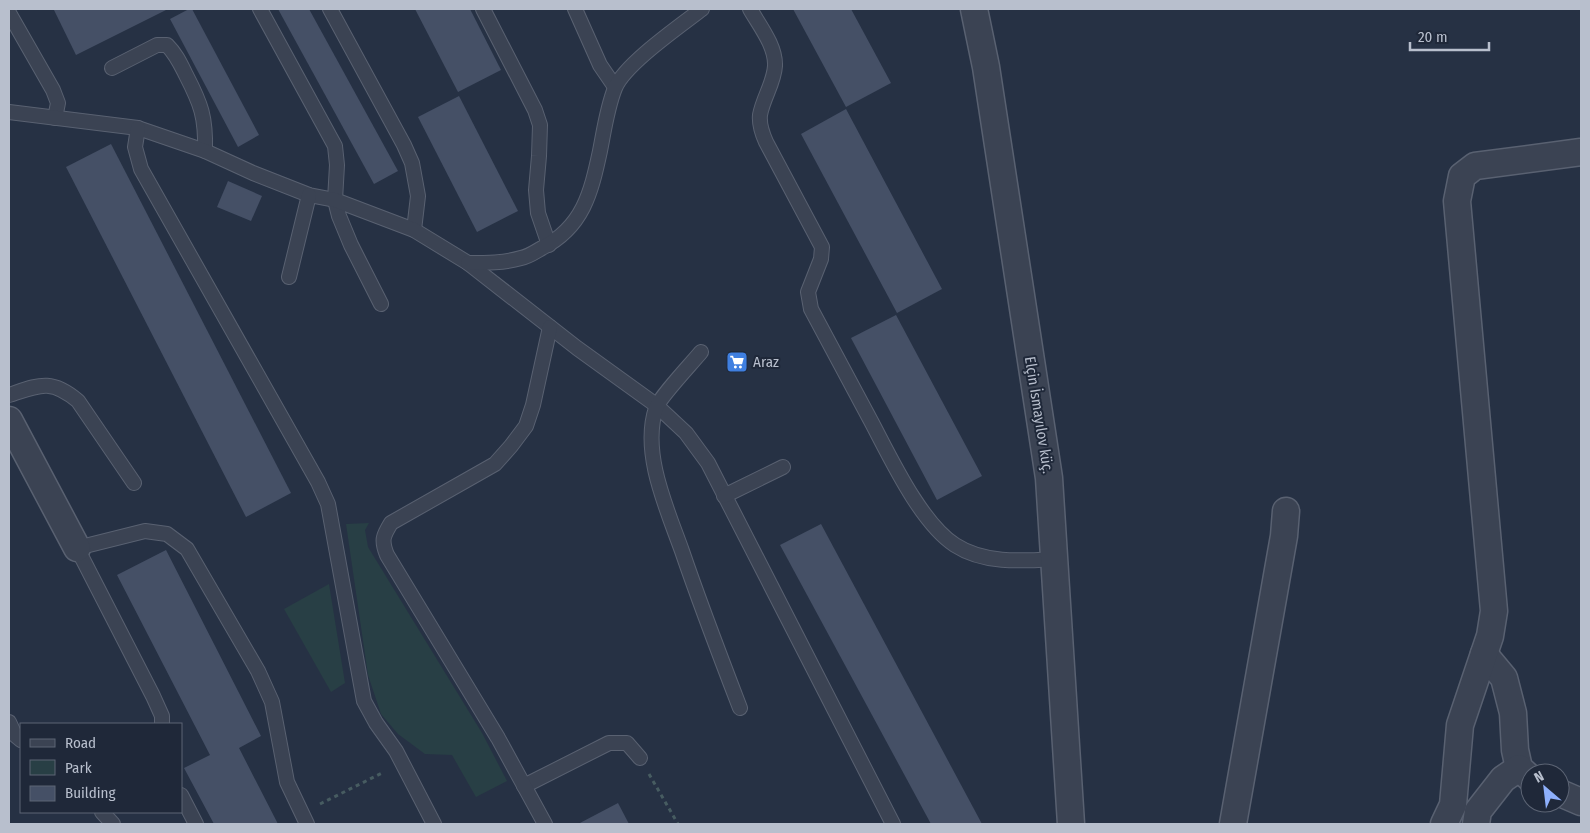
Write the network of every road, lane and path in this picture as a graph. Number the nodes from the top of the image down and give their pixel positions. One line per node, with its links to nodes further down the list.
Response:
1 (260, 9): 17 (lane)
2 (330, 9): 18 (lane)
3 (483, 9): 19 (lane)
4 (575, 9): 10 (lane)
5 (702, 9): 10 (lane)
6 (750, 9): 33 (lane)
7 (974, 9): 33 (street, Elçin İsmayılov küç.)
8 (9, 13): 12 (lane)
9 (112, 68): 14 (lane)
10 (615, 87): 19 (lane)
11 (9, 112): 12 (lane)
12 (55, 118): 13 (lane)
13 (138, 128): 14 (lane); 40 (lane)
14 (205, 151): 16 (lane)
15 (1581, 152): 34 (street)
16 (309, 195): 17 (lane); 21 (lane)
17 (335, 200): 18 (lane); 22 (lane)
18 (414, 230): 20 (lane)
19 (549, 245): 20 (lane)
20 (468, 264): 23 (lane)
21 (289, 277)
22 (382, 304)
23 (550, 327): 26 (lane); 43 (lane)
24 (701, 352): 26 (lane)
25 (9, 394): 29 (lane)
26 (656, 406): 30 (lane); 35 (lane)
27 (9, 420): 32 (street)
28 (783, 467): 30 (lane)
29 (134, 483)
30 (724, 496): 52 (lane)
31 (1286, 511): 54 (street)
32 (78, 548): 37 (lane); 46 (lane)
33 (1055, 559): 53 (street, Elçin İsmayılov küç.)
34 (1484, 654): 41 (street); 55 (street)
35 (740, 708)
36 (9, 722): 38 (lane)
37 (162, 723)
38 (20, 739)
39 (640, 758): 43 (lane); 51 (path)
40 (402, 763): 46 (path); 49 (lane)
41 (1521, 763)
42 (1520, 775): 56 (street)
43 (524, 786): 50 (lane)
44 (182, 797): 48 (lane)
45 (103, 813): 47 (lane)
46 (304, 819)
47 (113, 824)
48 (196, 824)
49 (434, 824)
50 (545, 824)
51 (678, 824)
52 (893, 824)
53 (1071, 824)
54 (1234, 824)
55 (1444, 824)
56 (1476, 824)

